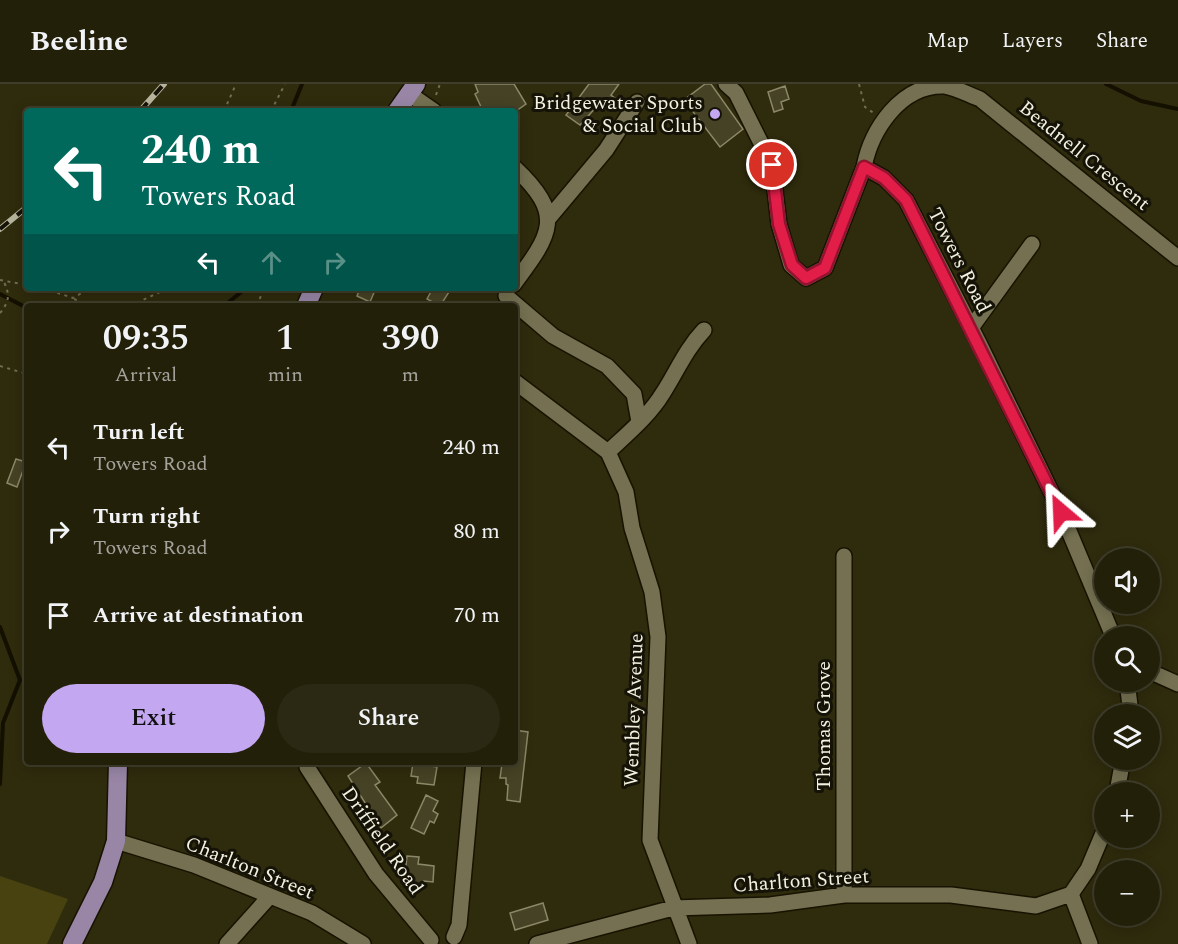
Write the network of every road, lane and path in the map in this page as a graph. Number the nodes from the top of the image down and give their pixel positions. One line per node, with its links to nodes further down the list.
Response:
1 (236, 84): 8 (path)
2 (285, 84): 9 (path)
3 (440, 84): 11 (path)
4 (726, 84): 13 (street)
5 (859, 84): 12 (path)
6 (412, 89): 10 (main road); 11 (street)
7 (637, 102): 15 (street)
8 (225, 108)
9 (273, 108)
10 (400, 108)
11 (433, 108)
12 (882, 119): 13 (street, Beadnell Crescent); 17 (street, Beadnell Crescent)
13 (864, 167): 29 (street, Towers Road)
14 (518, 171): 15 (street)
15 (549, 218): 18 (street)
16 (1032, 244): 29 (street)
17 (1178, 258)
18 (518, 279)
19 (2, 280): 20 (path); 28 (path)
20 (24, 284)
21 (52, 291): 24 (path)
22 (85, 291): 24 (path)
23 (163, 291): 26 (path)
24 (73, 298): 25 (path)
25 (84, 303)
26 (136, 303)
27 (518, 303): 34 (street)
28 (0, 313)
29 (971, 328): 37 (street, Towers Road)
30 (704, 330): 34 (street)
31 (0, 366): 32 (path)
32 (24, 374)
33 (518, 385): 35 (street, Wembley Avenue)
34 (639, 422): 35 (street)
35 (608, 452): 48 (street, Wembley Avenue)
36 (844, 556): 46 (street, Thomas Grove)
37 (1109, 626)
38 (1160, 676): 39 (street)
39 (1178, 684)
40 (118, 765): 43 (main road)
41 (306, 765): 50 (street, Driffield Road)
42 (474, 765): 49 (street)
43 (116, 841): 47 (street, Charlton Street); 51 (main road)
44 (1097, 848): 45 (street)
45 (1071, 894): 46 (street, Charlton Street); 56 (street)
46 (844, 895): 48 (street, Charlton Street)
47 (270, 896): 52 (street); 53 (street, Charlton Street)
48 (673, 908): 54 (street, Charlton Street); 55 (street, Wembley Avenue)
49 (457, 941): 50 (street)
50 (430, 942)
51 (72, 944)
52 (227, 944)
53 (363, 944)
54 (537, 944)
55 (689, 944)
56 (1090, 944)

